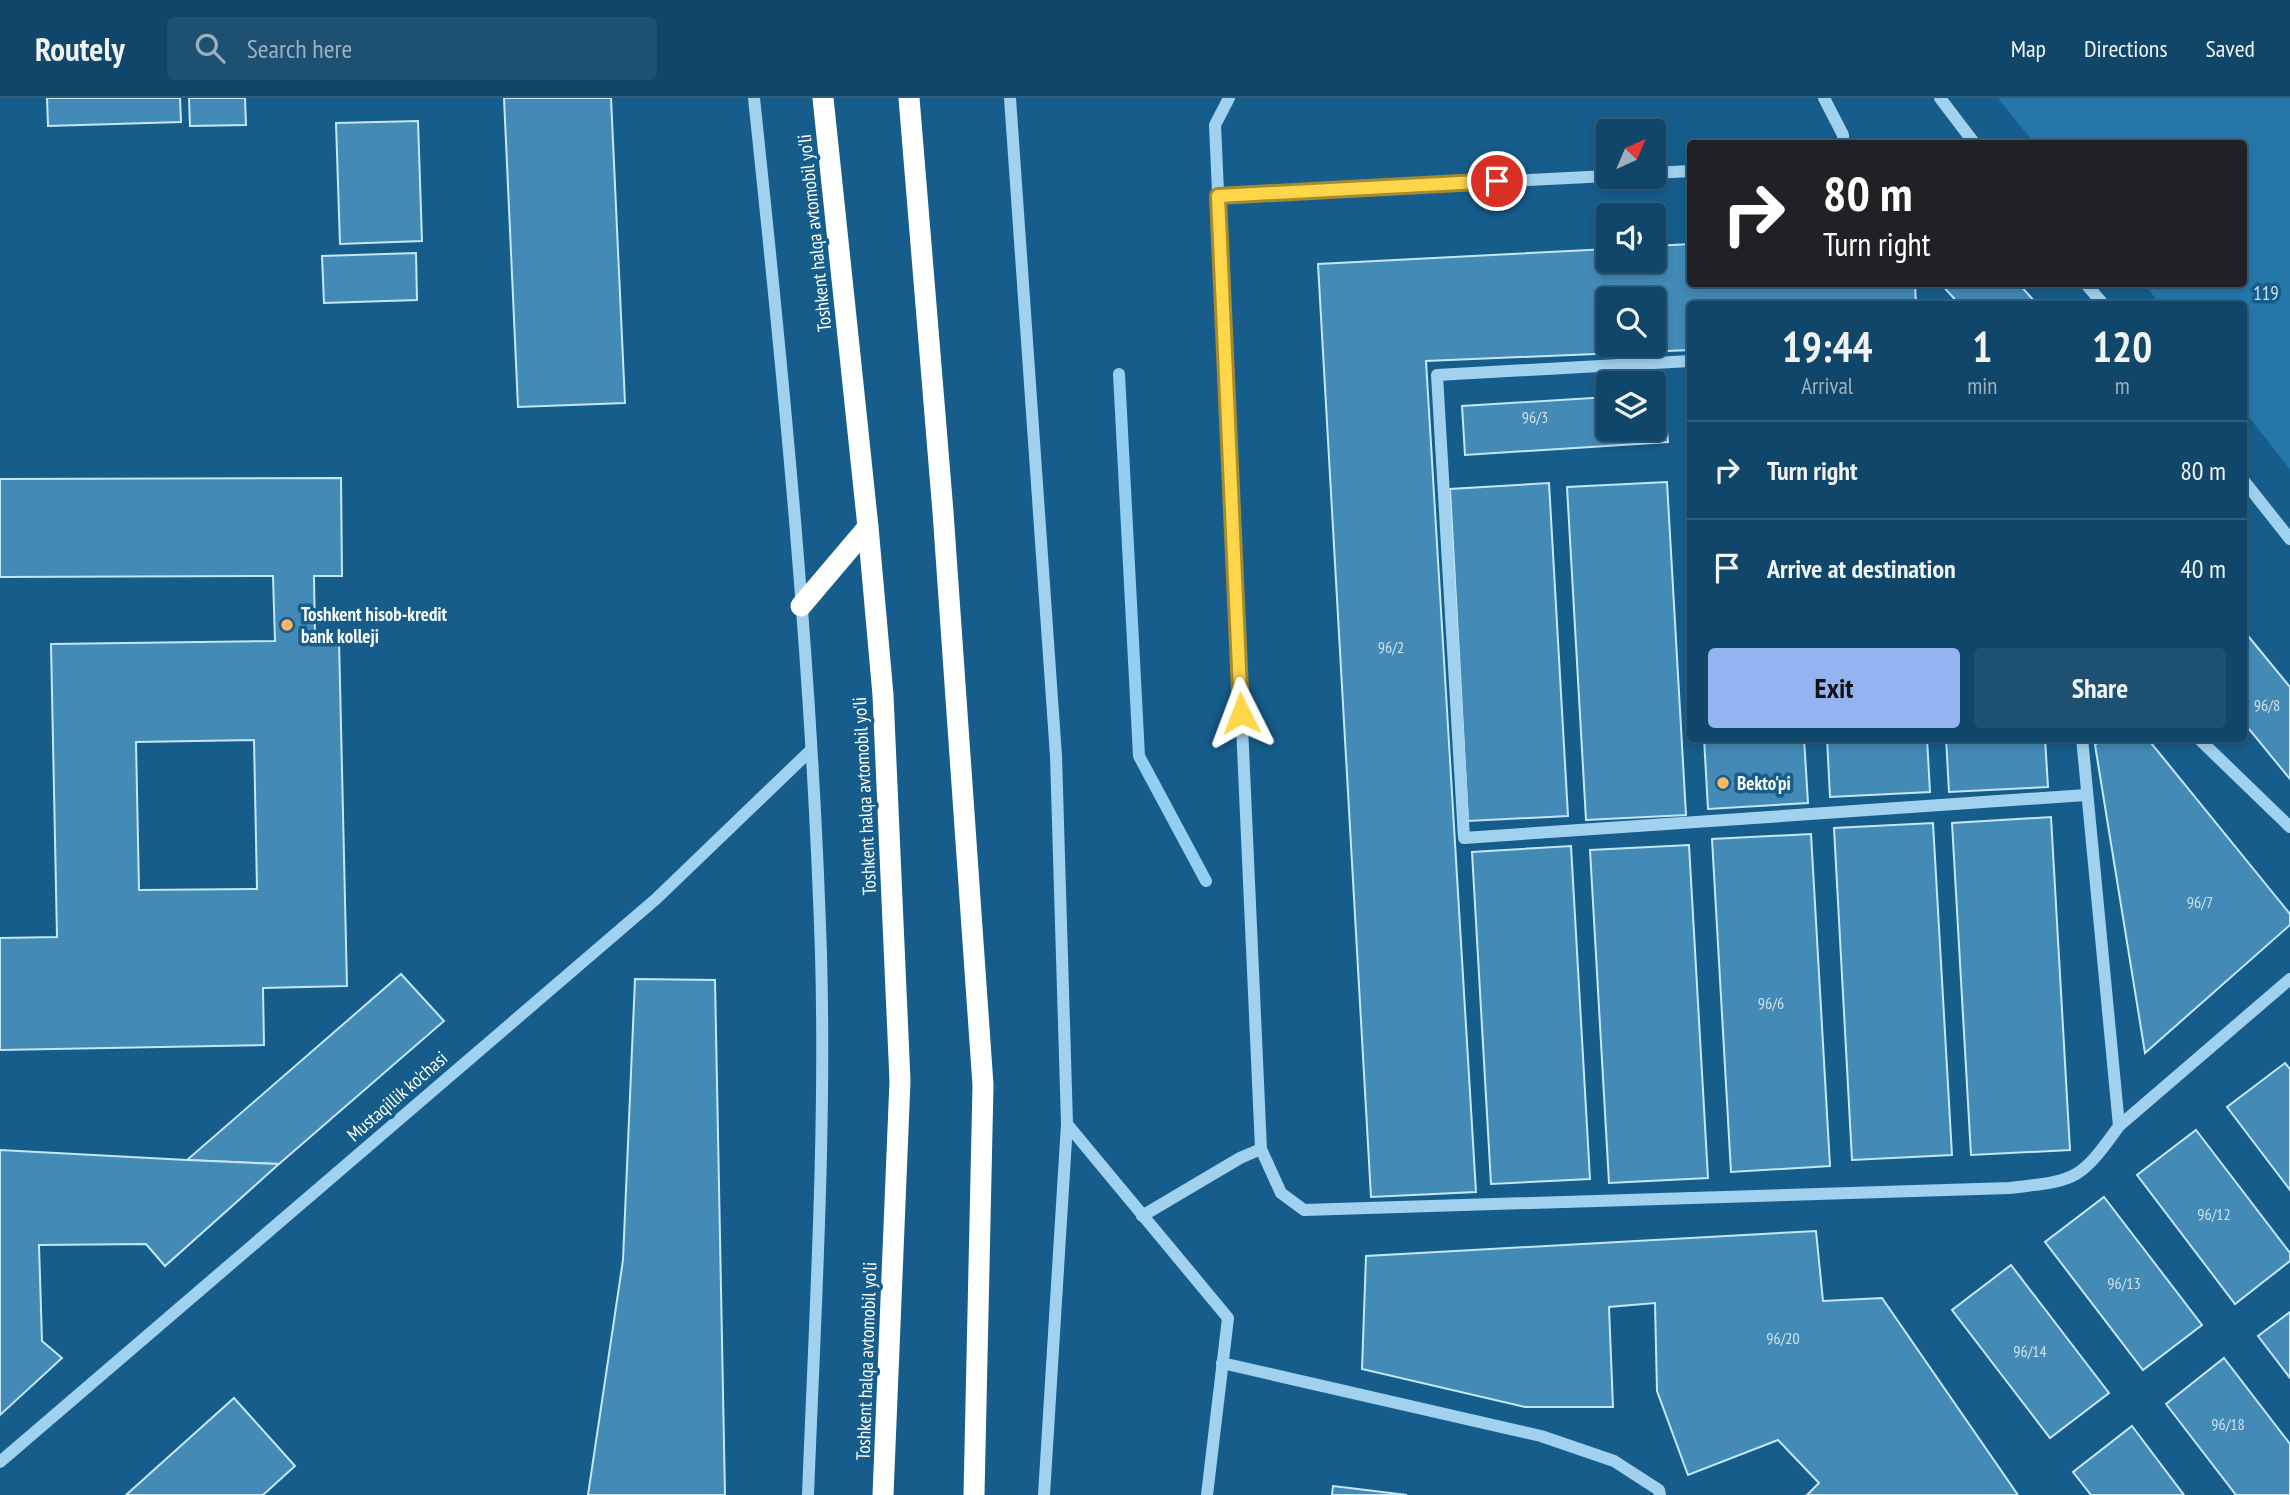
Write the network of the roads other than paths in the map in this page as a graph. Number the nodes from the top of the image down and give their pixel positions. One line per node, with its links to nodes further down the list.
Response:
1 (754, 98): 20 (street)
2 (822, 98): 18 (highway, Toshkent halqa avtomobil yo'li)
3 (909, 98): 35 (highway)
4 (1010, 98): 27 (street)
5 (1229, 98): 13 (street)
6 (1824, 98): 8 (street)
7 (1940, 98): 9 (street)
8 (1843, 140)
9 (1972, 140)
10 (1687, 171): 11 (street)
11 (1666, 172)
12 (1596, 177): 13 (street)
13 (1218, 196): 29 (street)
14 (2088, 287): 15 (street)
15 (2100, 301)
16 (1687, 361): 24 (street)
17 (2247, 485): 19 (street)
18 (868, 527): 20 (highway); 34 (highway, Toshkent halqa avtomobil yo'li)
19 (2290, 539)
20 (801, 606): 23 (street)
21 (2082, 742): 24 (street)
22 (2202, 742): 25 (street)
23 (811, 750): 32 (street, Mustaqillik ko'chasi); 33 (street)
24 (2086, 795): 28 (street)
25 (2290, 827)
26 (2290, 979): 28 (street)
27 (1067, 1124): 30 (street); 36 (street)
28 (2119, 1126): 29 (street)
29 (1261, 1149): 30 (street)
30 (1142, 1216): 31 (street)
31 (1222, 1363): 37 (street); 38 (street)
32 (0, 1462)
33 (808, 1495)
34 (883, 1495)
35 (974, 1495)
36 (1044, 1495)
37 (1207, 1495)
38 (1660, 1495)

